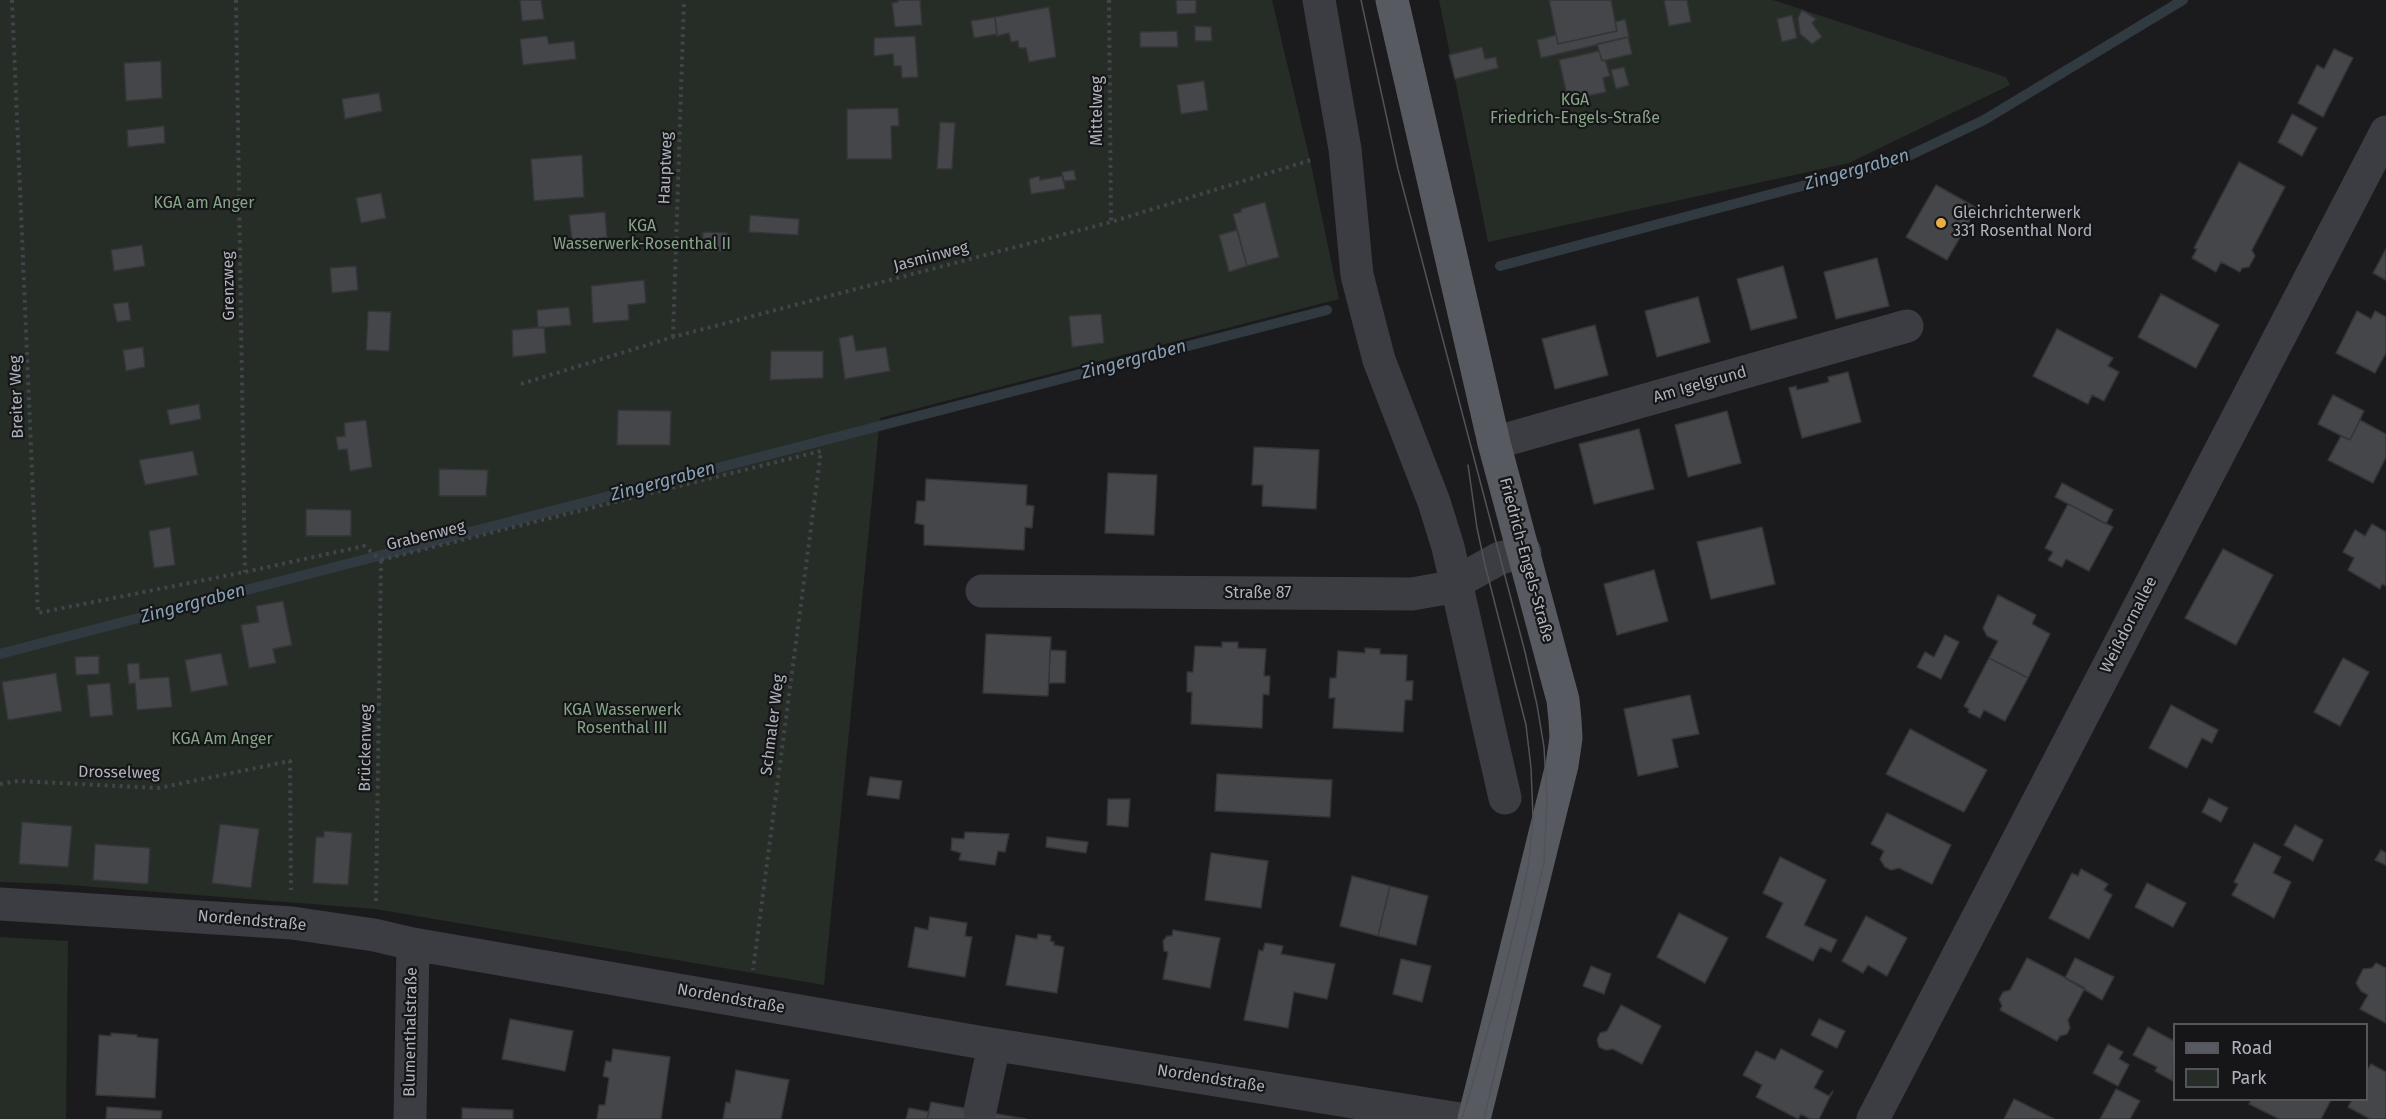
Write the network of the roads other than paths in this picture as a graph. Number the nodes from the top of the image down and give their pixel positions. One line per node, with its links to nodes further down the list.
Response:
1 (1319, 0): 7 (street)
2 (1392, 0): 5 (main road, Friedrich-Engels-Straße)
3 (2386, 132): 17 (street, Weißdornallee)
4 (1906, 326): 5 (street, Am Igelgrund)
5 (1494, 443): 6 (main road, Friedrich-Engels-Straße)
6 (1525, 552): 7 (street, Straße 87); 16 (main road, Friedrich-Engels-Straße)
7 (1458, 582): 8 (street, Straße 87); 9 (street)
8 (982, 591)
9 (1506, 798)
10 (0, 904): 11 (street, Nordendstraße)
11 (413, 944): 12 (street, Nordendstraße); 14 (street, Blumenthalstraße)
12 (994, 1045): 13 (street); 15 (street, Nordendstraße)
13 (980, 1111)
14 (410, 1119)
15 (1460, 1119)
16 (1474, 1119)
17 (1873, 1119)

